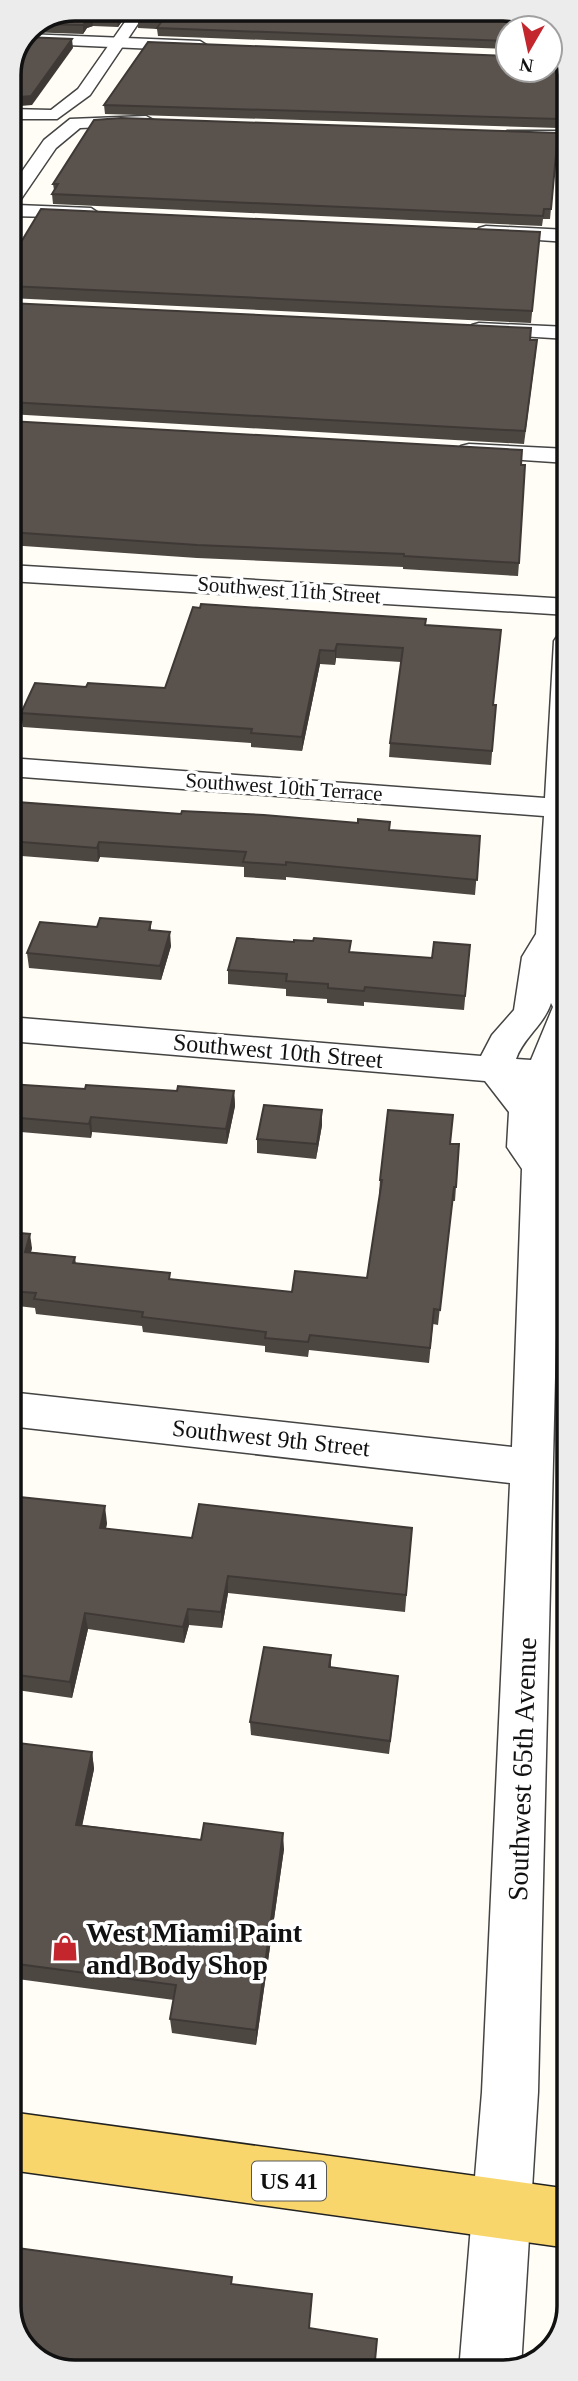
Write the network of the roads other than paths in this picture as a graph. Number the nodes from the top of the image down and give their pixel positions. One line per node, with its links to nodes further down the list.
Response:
1 (133, 21): 3 (street)
2 (35, 39): 3 (street)
3 (117, 43): 4 (street); 5 (street)
4 (220, 46)
5 (84, 92): 7 (street); 8 (street)
6 (21, 117): 7 (street)
7 (52, 118): 8 (street); 12 (street)
8 (79, 119): 9 (street); 12 (street)
9 (164, 122)
10 (483, 135): 11 (street)
11 (557, 138)
12 (50, 144): 13 (street)
13 (21, 186)
14 (21, 211): 15 (street)
15 (112, 215)
16 (471, 231): 17 (street)
17 (557, 235)
18 (465, 328): 19 (street)
19 (557, 332)
20 (451, 450): 21 (street)
21 (557, 455)
22 (21, 574): 23 (street, Southwest 11th Street)
23 (557, 606)
24 (21, 768): 25 (street, Southwest 10th Terrace)
25 (557, 807)
26 (557, 861): 27 (street)
27 (553, 934): 28 (street); 29 (street)
28 (557, 940)
29 (533, 1005): 30 (street); 33 (street)
30 (557, 1007)
31 (21, 1030): 33 (street, Southwest 10th Street)
32 (557, 1039): 34 (street, Southwest 65th Avenue)
33 (496, 1070): 34 (street, Southwest 10th Street); 35 (street, Southwest 65th Avenue)
34 (548, 1074): 35 (street, Southwest 65th Avenue)
35 (541, 1167): 37 (street, Southwest 65th Avenue)
36 (21, 1410): 37 (street, Southwest 9th Street)
37 (533, 1467): 39 (street, Southwest 65th Avenue)
38 (21, 2143): 39 (main road, US 41)
39 (502, 2210): 40 (main road, US 41); 41 (street, Southwest 65th Avenue)
40 (557, 2217)
41 (491, 2360)

